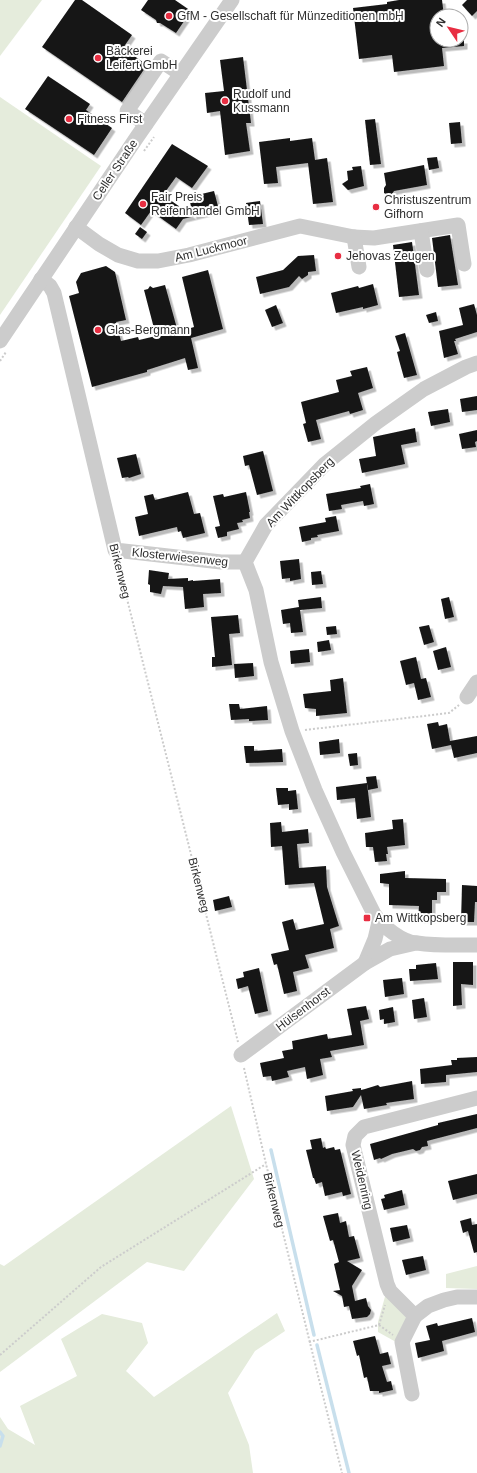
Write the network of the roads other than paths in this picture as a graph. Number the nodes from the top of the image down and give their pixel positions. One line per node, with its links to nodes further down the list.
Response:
1 (232, 0): 2 (street, Celler Straße)
2 (180, 74): 3 (street, Celler Straße); 3 (street)
3 (146, 124): 4 (street, Celler Straße)
4 (76, 227): 6 (street, Am Luckmoor); 10 (street, Celler Straße)
5 (421, 231): 6 (street, Am Luckmoor); 7 (street, Am Luckmoor); 9 (street)
6 (354, 236): 8 (street)
7 (464, 264)
8 (359, 267)
9 (427, 270)
10 (48, 286): 11 (street, Celler Straße); 13 (street, Birkenweg)
11 (0, 341)
12 (477, 363): 14 (street, Am Wittkopsberg)
13 (115, 550): 14 (street, Klosterwiesenweg)
14 (245, 562): 17 (street)
15 (477, 682): 16 (street)
16 (467, 697)
17 (379, 922): 18 (street); 20 (street, Hülsenhorst)
18 (416, 943): 19 (street); 20 (street, Hülsenhorst)
19 (477, 945)
20 (364, 962): 21 (street, Hülsenhorst)
21 (241, 1055)
22 (477, 1098): 24 (street, Weidenring)
23 (477, 1297): 24 (street)
24 (415, 1316): 25 (street)
25 (412, 1394)

